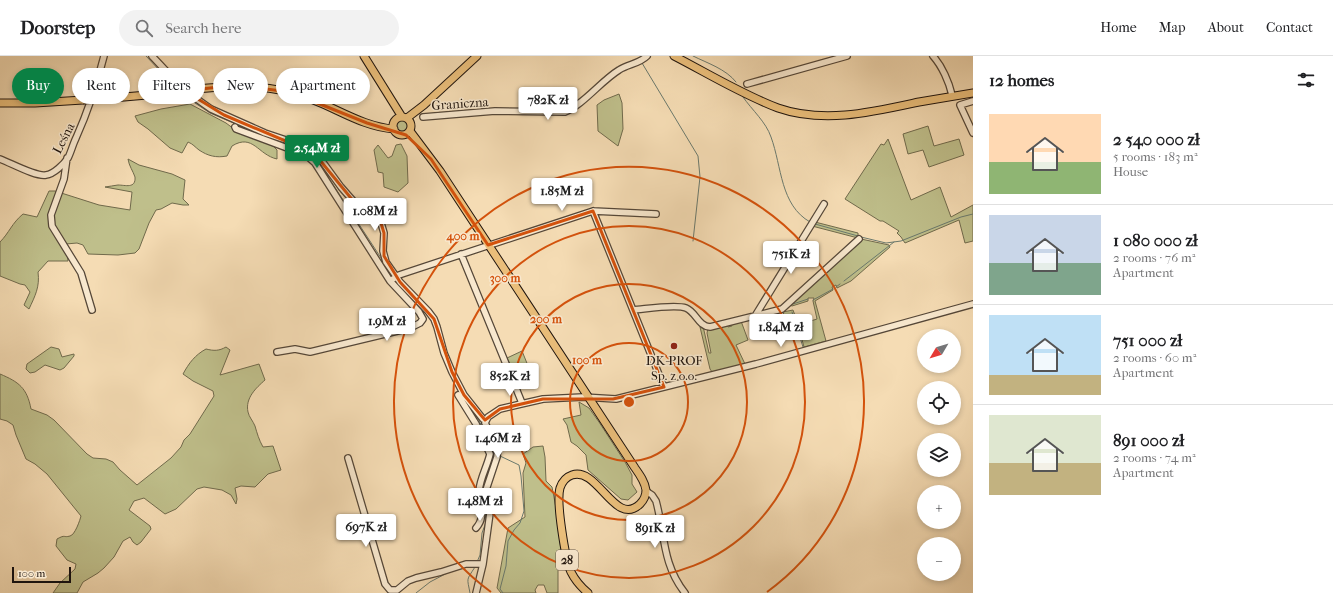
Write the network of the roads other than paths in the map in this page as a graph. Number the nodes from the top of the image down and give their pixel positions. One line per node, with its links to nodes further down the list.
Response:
1 (104, 56): 20 (street, Leśna)
2 (152, 56): 28 (street)
3 (364, 56): 16 (main road)
4 (477, 56): 16 (main road)
5 (647, 56): 15 (street, Graniczna)
6 (674, 56): 12 (main road)
7 (847, 56): 9 (street)
8 (933, 56): 12 (street)
9 (747, 84)
10 (973, 89): 12 (main road)
11 (973, 92): 12 (main road)
12 (952, 95)
13 (973, 102): 19 (street)
14 (0, 103): 16 (main road, bridge)
15 (424, 117)
16 (401, 122): 18 (main road); 18 (main road)
17 (235, 127): 29 (street)
18 (408, 133): 26 (main road)
19 (973, 133)
20 (67, 158): 21 (street, Leśna); 31 (street)
21 (0, 159)
22 (824, 204): 33 (street)
23 (593, 211): 24 (street); 26 (street); 32 (street)
24 (656, 214)
25 (859, 239): 33 (street)
26 (488, 245): 27 (street); 37 (main road)
27 (461, 254): 28 (street); 38 (street)
28 (396, 277): 29 (street); 39 (street)
29 (390, 281): 34 (street)
30 (973, 304): 35 (street)
31 (92, 310)
32 (633, 310): 33 (street); 35 (street)
33 (755, 316)
34 (277, 352)
35 (664, 388): 37 (street)
36 (458, 395): 39 (street)
37 (588, 397): 38 (street); 43 (main road)
38 (522, 403): 39 (street)
39 (481, 421): 41 (street); 42 (street)
40 (348, 458): 45 (street)
41 (486, 490): 42 (street); 45 (street)
42 (479, 491): 44 (street)
43 (646, 491): 47 (main road, 28); 48 (street)
44 (476, 528)
45 (477, 564): 46 (street)
46 (476, 593)
47 (588, 593)
48 (684, 593)

